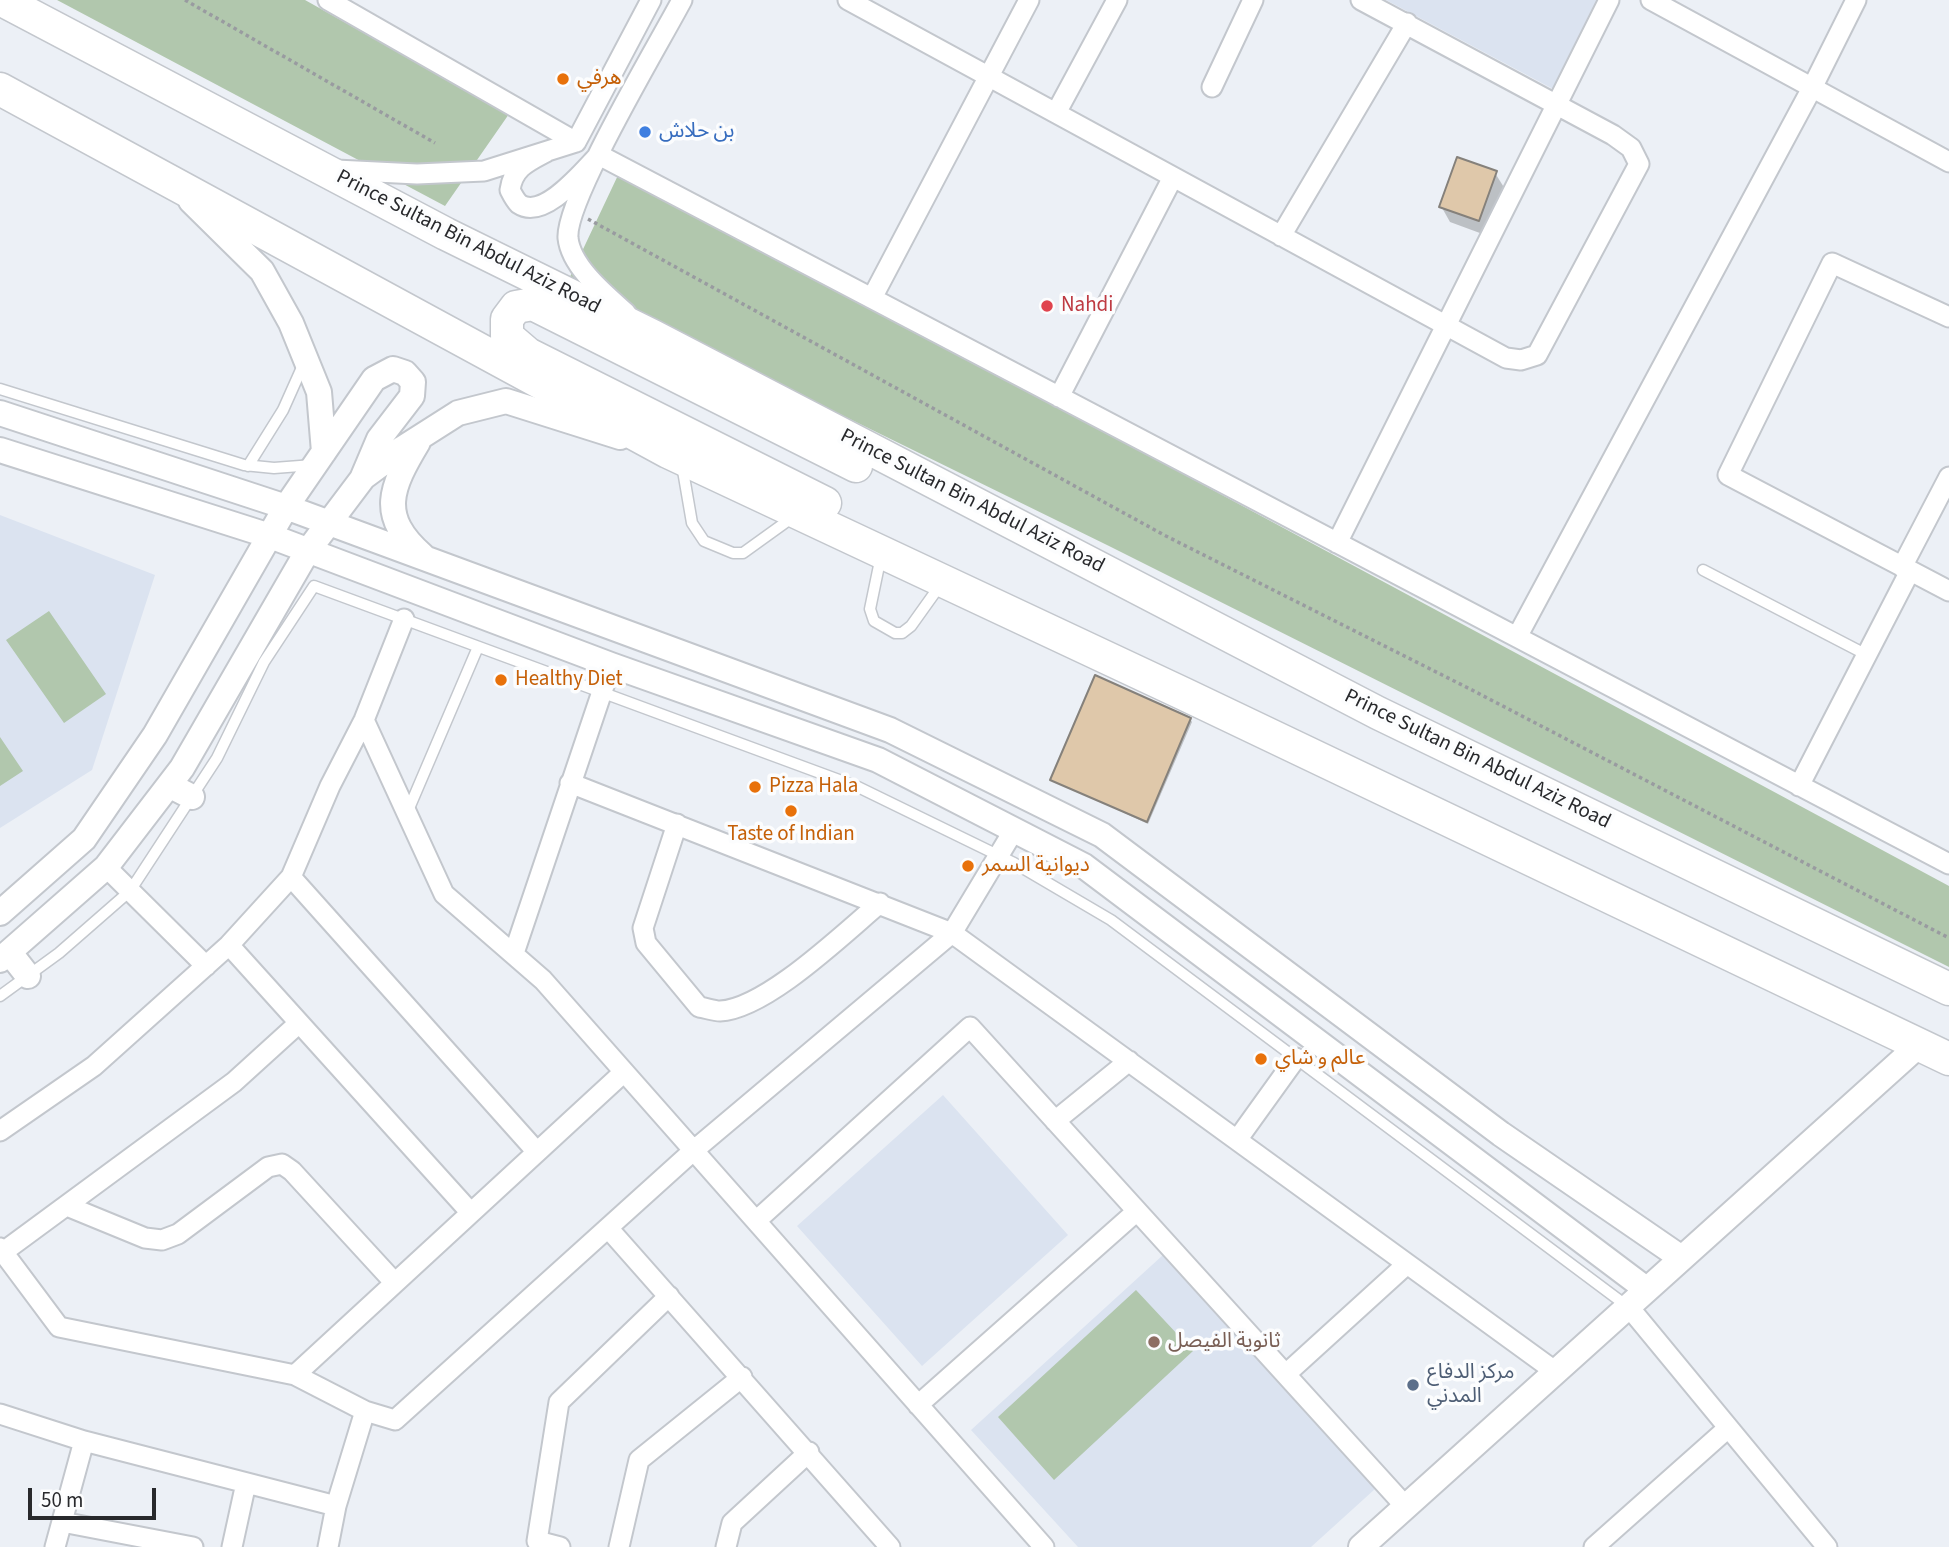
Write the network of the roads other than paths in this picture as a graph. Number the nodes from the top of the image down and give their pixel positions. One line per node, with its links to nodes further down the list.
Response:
1 (2, 0): 24 (highway, Prince Sultan Bin Abdul Aziz Road)
2 (328, 0): 20 (street)
3 (651, 0): 20 (street)
4 (682, 0): 22 (street)
5 (848, 0): 14 (street)
6 (1029, 0): 14 (street)
7 (1117, 0): 19 (street)
8 (1253, 0): 15 (street)
9 (1361, 0): 13 (street)
10 (1609, 0): 18 (street)
11 (1651, 0): 16 (street)
12 (1856, 0): 16 (street)
13 (1407, 23): 18 (street); 27 (street)
14 (989, 78): 19 (street); 28 (street)
15 (1212, 87)
16 (1812, 88): 23 (street); 58 (street)
17 (0, 89): 26 (highway)
18 (1556, 104): 30 (street); 30 (street)
19 (1056, 113): 25 (street)
20 (576, 142): 21 (street)
21 (546, 152): 22 (street); 24 (street)
22 (599, 155): 28 (street); 31 (street)
23 (1949, 162)
24 (323, 169): 31 (highway, Prince Sultan Bin Abdul Aziz Road)
25 (1173, 177): 27 (street); 34 (street)
26 (171, 180): 32 (street); 38 (highway)
27 (1281, 236): 30 (street)
28 (872, 298): 34 (street)
29 (1949, 317): 52 (street)
30 (1444, 326): 47 (street)
31 (653, 337): 48 (highway, Prince Sultan Bin Abdul Aziz Road)
32 (306, 360): 39 (street); 40 (lane)
33 (0, 389): 40 (lane)
34 (1059, 397): 47 (street)
35 (0, 413): 43 (street)
36 (421, 436): 38 (street); 42 (street); 51 (street)
37 (0, 450): 46 (street)
38 (674, 455): 44 (highway); 44 (lane)
39 (321, 458): 40 (lane); 42 (street); 43 (street)
40 (248, 466)
41 (1949, 477): 52 (street)
42 (362, 479): 45 (street)
43 (286, 507): 45 (street); 46 (street)
44 (798, 513): 50 (highway)
45 (327, 524): 49 (street); 51 (street)
46 (270, 536): 49 (street); 77 (street)
47 (1337, 543): 58 (street)
48 (1068, 551): 56 (highway); 84 (highway, Prince Sultan Bin Abdul Aziz Road)
49 (307, 552): 61 (street); 65 (street)
50 (881, 552): 54 (highway); 54 (lane)
51 (429, 561): 103 (street)
52 (1906, 569): 55 (street); 60 (street)
53 (1703, 570): 60 (lane)
54 (943, 581): 56 (highway)
55 (1949, 591)
56 (1015, 615): 87 (highway)
57 (404, 619): 59 (lane); 63 (street); 67 (lane)
58 (1517, 637): 66 (street)
59 (478, 647): 62 (lane); 68 (lane)
60 (1867, 655): 66 (street)
61 (611, 666): 62 (street); 70 (street)
62 (601, 692): 64 (street); 71 (lane)
63 (364, 720): 68 (street); 74 (street)
64 (570, 783): 69 (street); 80 (street)
65 (169, 785): 67 (street); 73 (street)
66 (1800, 786): 72 (street)
67 (192, 797): 75 (lane)
68 (407, 814): 80 (street)
69 (677, 824): 76 (street); 76 (street)
70 (1014, 830): 71 (street); 107 (street)
71 (1000, 856): 78 (street); 88 (lane)
72 (1949, 864)
73 (106, 867): 75 (street); 81 (street)
74 (291, 877): 79 (street); 96 (street)
75 (130, 891): 82 (street); 83 (lane)
76 (880, 903): 78 (street)
77 (0, 913)
78 (952, 933): 90 (street); 95 (street)
79 (229, 945): 82 (street); 86 (street)
80 (514, 953): 91 (street)
81 (5, 956): 83 (street)
82 (206, 966): 93 (street)
83 (28, 976): 85 (lane)
84 (1949, 989)
85 (0, 996)
86 (299, 1023): 97 (street); 99 (street)
87 (1919, 1045): 89 (highway); 103 (street)
88 (1296, 1058): 94 (street); 107 (lane)
89 (1949, 1059)
90 (1129, 1061): 92 (street); 94 (street)
91 (624, 1072): 95 (street); 96 (street)
92 (1055, 1121): 98 (street); 100 (street)
93 (0, 1131)
94 (1237, 1140): 104 (street)
95 (693, 1151): 100 (street); 101 (street)
96 (537, 1152): 99 (street)
97 (67, 1206): 102 (street); 105 (street)
98 (1137, 1211): 109 (street); 112 (street)
99 (471, 1213): 105 (street)
100 (756, 1221): 112 (street)
101 (608, 1228): 106 (street); 113 (street)
102 (2, 1250): 110 (street)
103 (1681, 1257): 107 (street)
104 (1408, 1264): 108 (street); 109 (street)
105 (394, 1282): 110 (street)
106 (669, 1296): 111 (street); 127 (street)
107 (1637, 1297): 108 (street); 115 (street)
108 (1556, 1372): 120 (street)
109 (1286, 1374): 120 (street)
110 (295, 1375): 113 (street)
111 (742, 1377): 117 (street); 128 (street)
112 (918, 1405): 131 (street)
113 (365, 1410): 119 (street)
114 (0, 1413): 116 (street)
115 (1728, 1428): 122 (street); 133 (street)
116 (84, 1441): 118 (street); 121 (street)
117 (809, 1452): 129 (street); 130 (street)
118 (246, 1483): 119 (street); 125 (street)
119 (336, 1506): 126 (street)
120 (1406, 1507): 132 (street)
121 (62, 1522): 123 (street); 124 (street)
122 (1822, 1546)
123 (55, 1547)
124 (193, 1547)
125 (232, 1547)
126 (328, 1547)
127 (560, 1547)
128 (619, 1547)
129 (726, 1547)
130 (890, 1547)
131 (1044, 1547)
132 (1361, 1547)
133 (1594, 1547)

